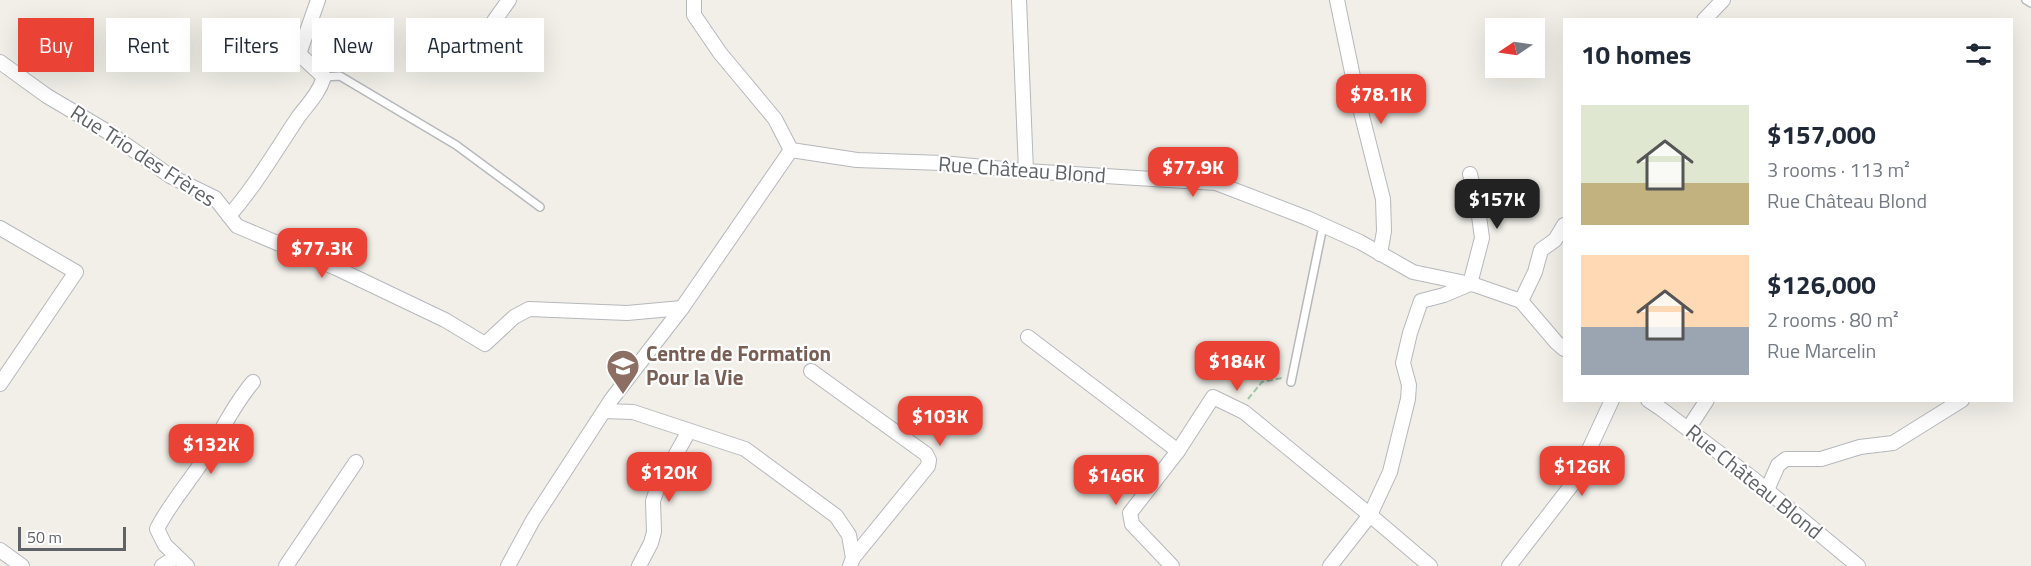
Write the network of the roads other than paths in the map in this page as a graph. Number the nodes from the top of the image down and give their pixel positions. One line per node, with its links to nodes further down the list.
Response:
1 (318, 0): 12 (street)
2 (509, 0): 9 (street)
3 (694, 0): 13 (street)
4 (1019, 0): 14 (street)
5 (1337, 0): 21 (street)
6 (1723, 0): 10 (street)
7 (2026, 0): 8 (lane)
8 (2031, 3)
9 (496, 18)
10 (1706, 18)
11 (0, 62): 17 (street, Rue Trio des Frères)
12 (324, 77): 16 (lane); 17 (street)
13 (791, 150): 14 (street, Rue Château Blond); 24 (street)
14 (1026, 171): 18 (street, Rue Château Blond)
15 (1470, 174): 22 (street)
16 (540, 207)
17 (229, 216): 24 (street, Rue Trio des Frères)
18 (1323, 225): 21 (street, Rue Château Blond); 28 (lane)
19 (0, 228): 30 (street)
20 (1563, 228): 23 (street)
21 (1380, 254): 22 (street, Rue Château Blond)
22 (1470, 284): 23 (street, Rue Château Blond); 41 (street)
23 (1521, 301): 26 (street)
24 (682, 308): 35 (street)
25 (1029, 337): 38 (street)
26 (1563, 348)
27 (811, 371): 44 (street)
28 (1292, 379)
29 (253, 382): 43 (street)
30 (0, 384)
31 (1611, 402): 53 (street)
32 (1651, 402): 36 (street, Rue Château Blond)
33 (1706, 402): 36 (street)
34 (1959, 402): 40 (street)
35 (604, 411): 37 (street); 49 (street)
36 (1688, 429): 40 (street, Rue Château Blond)
37 (690, 431): 44 (street); 50 (street)
38 (1178, 451): 41 (street); 45 (street)
39 (356, 462): 48 (street)
40 (1767, 490): 54 (street, Rue Château Blond)
41 (1370, 515): 51 (street); 52 (street)
42 (0, 550): 46 (street)
43 (182, 562): 47 (street)
44 (852, 562)
45 (1169, 564)
46 (22, 566)
47 (162, 566)
48 (286, 566)
49 (508, 566)
50 (639, 566)
51 (1330, 566)
52 (1430, 566)
53 (1509, 566)
54 (1858, 566)

